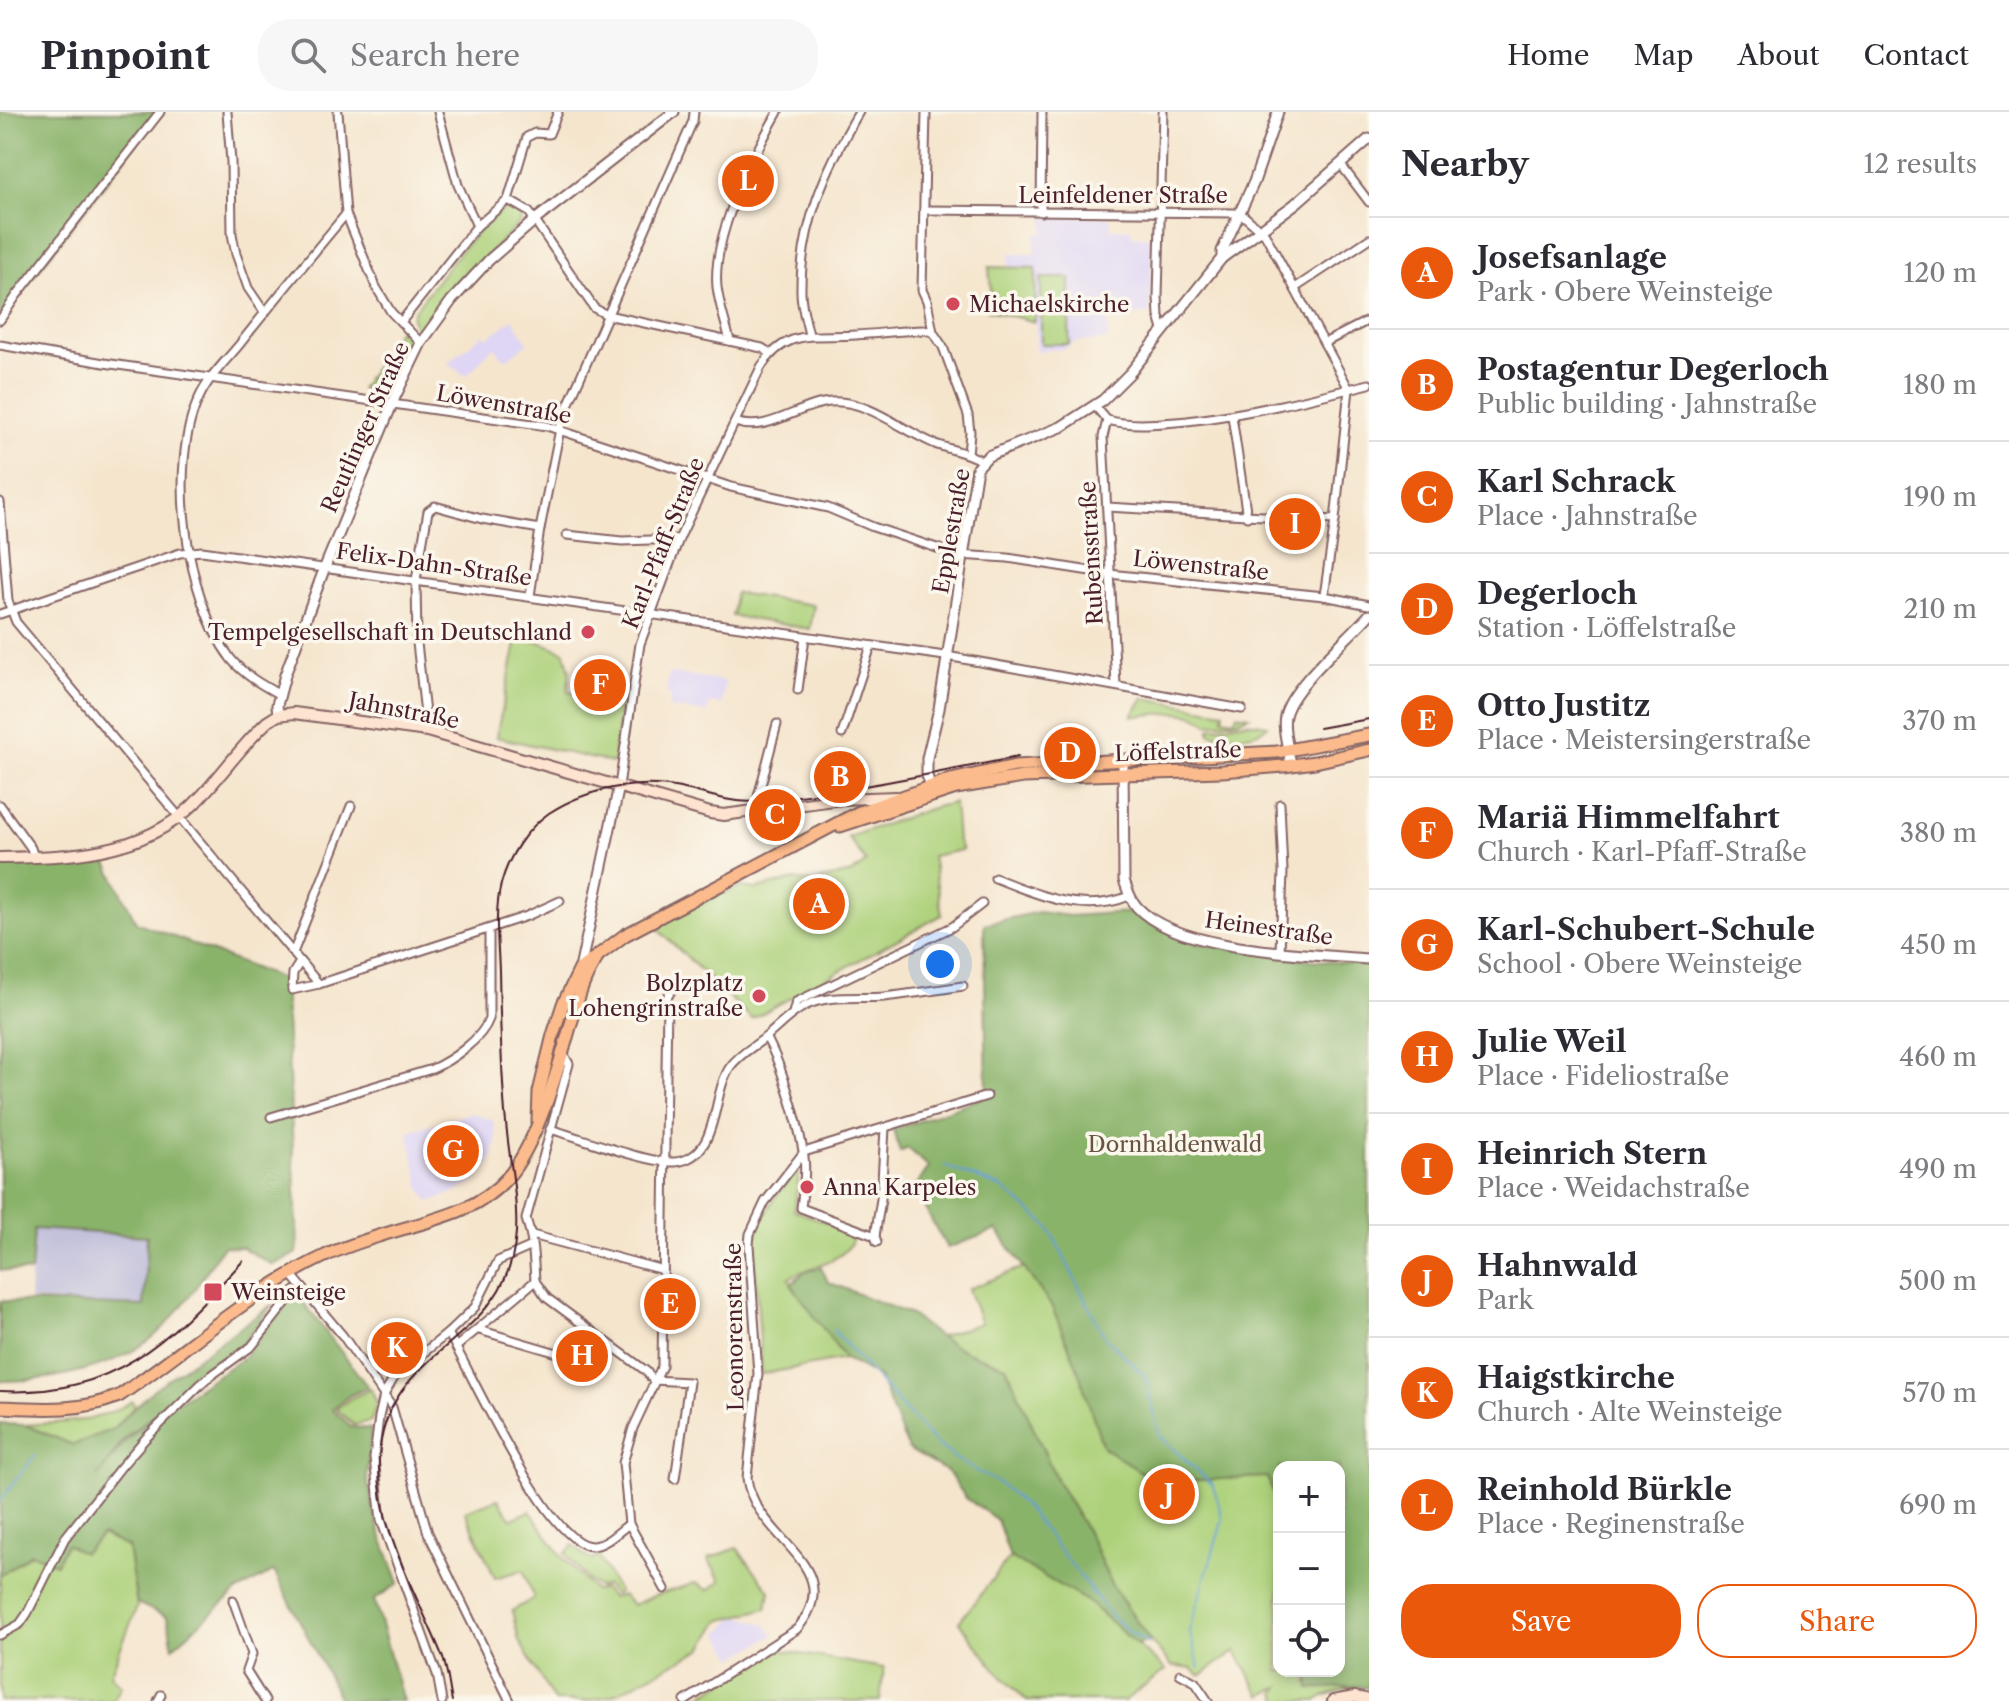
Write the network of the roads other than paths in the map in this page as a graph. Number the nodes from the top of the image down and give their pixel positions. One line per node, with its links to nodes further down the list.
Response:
1 (160, 112): 31 (street)
2 (227, 112): 29 (street)
3 (338, 112): 21 (street)
4 (438, 112): 24 (street)
5 (558, 112): 16 (street)
6 (674, 112): 23 (street, Reutlinger Straße)
7 (694, 112): 30 (street)
8 (778, 112): 37 (street)
9 (859, 112): 36 (street)
10 (926, 112): 18 (street)
11 (1042, 112): 19 (street)
12 (1163, 112): 20 (street)
13 (1278, 112): 22 (street, Epplestraße)
14 (1369, 139): 15 (street)
15 (1341, 165): 17 (street); 25 (street)
16 (508, 200): 23 (street); 24 (street, Reutlinger Straße)
17 (1369, 202)
18 (926, 210): 19 (street, Leinfeldener Straße); 35 (street)
19 (1041, 212): 20 (street, Leinfeldener Straße)
20 (1160, 212): 22 (street, Leinfeldener Straße); 34 (street)
21 (346, 214): 29 (street); 33 (street)
22 (1241, 214): 25 (street, Leinfeldener Straße); 27 (street, Epplestraße)
23 (535, 220): 30 (street); 38 (street, Reutlinger Straße)
24 (477, 226): 33 (street, Reutlinger Straße)
25 (1260, 228): 27 (street); 28 (street, Leinfeldener Straße)
26 (1369, 239): 28 (street)
27 (1222, 258): 34 (street, Epplestraße)
28 (1295, 288): 39 (street, Leinfeldener Straße)
29 (265, 313): 42 (street)
30 (607, 315): 37 (street); 50 (street)
31 (0, 320)
32 (1369, 320): 39 (street)
33 (401, 322): 38 (street)
34 (1163, 330): 46 (street, Epplestraße)
35 (933, 332): 36 (street); 51 (street)
36 (809, 335): 41 (street)
37 (730, 341): 41 (street)
38 (421, 343): 45 (street, Reutlinger Straße)
39 (1324, 343): 44 (street, Leinfeldener Straße)
40 (0, 345): 42 (street, Löwenstraße)
41 (770, 353): 49 (street, Karl-Pfaff-Straße)
42 (212, 378): 45 (street, Löwenstraße); 61 (street)
43 (1369, 384): 44 (street)
44 (1349, 389): 47 (street); 57 (street)
45 (392, 404): 50 (street, Löwenstraße); 63 (street, Reutlinger Straße)
46 (1095, 406): 48 (street); 52 (street, Epplestraße)
47 (1232, 416): 48 (street); 56 (street)
48 (1107, 420): 55 (street, Rubensstraße)
49 (735, 422): 51 (street); 53 (street, Karl-Pfaff-Straße)
50 (559, 429): 53 (street, Löwenstraße); 58 (street)
51 (968, 454): 52 (street)
52 (982, 461): 62 (street, Epplestraße)
53 (707, 479): 60 (street, Karl-Pfaff-Straße); 62 (street, Löwenstraße)
54 (0, 502): 69 (street)
55 (1107, 507): 56 (street); 64 (street, Rubensstraße)
56 (1247, 517): 57 (street)
57 (1335, 520): 67 (street)
58 (540, 529): 65 (street); 66 (street)
59 (567, 535): 60 (street)
60 (679, 539): 71 (street, Karl-Pfaff-Straße)
61 (191, 552): 63 (street, Felix-Dahn-Straße); 69 (street, Felix-Dahn-Straße); 78 (street)
62 (963, 555): 64 (street, Löwenstraße); 75 (street, Epplestraße)
63 (325, 567): 65 (street, Felix-Dahn-Straße); 78 (street, Reutlinger Straße)
64 (1109, 574): 67 (street, Löwenstraße); 76 (street, Rubensstraße)
65 (416, 580): 66 (street, Felix-Dahn-Straße); 82 (street)
66 (530, 596): 71 (street, Felix-Dahn-Straße)
67 (1324, 596): 68 (street, Löwenstraße)
68 (1369, 605)
69 (10, 611): 70 (street, Felix-Dahn-Straße); 101 (street)
70 (0, 614)
71 (651, 614): 73 (street, Felix-Dahn-Straße); 90 (street, Karl-Pfaff-Straße)
72 (1369, 615): 85 (street)
73 (805, 637): 74 (street, Felix-Dahn-Straße); 77 (street)
74 (871, 646): 75 (street, Felix-Dahn-Straße); 83 (street)
75 (947, 656): 76 (street, Felix-Dahn-Straße); 91 (street, Epplestraße)
76 (1116, 685): 79 (street, Felix-Dahn-Straße)
77 (798, 690)
78 (280, 695): 80 (street, Reutlinger Straße)
79 (1242, 709)
80 (278, 715): 82 (main road, Jahnstraße); 101 (main road)
81 (777, 724): 99 (street)
82 (427, 731): 90 (main road, Jahnstraße)
83 (842, 734)
84 (1369, 735): 85 (main road, Löffelstraße)
85 (1289, 750): 87 (main road, Löffelstraße); 88 (street)
86 (1369, 750): 88 (main road, Löffelstraße)
87 (1123, 760): 89 (street); 91 (main road, Löffelstraße)
88 (1291, 765): 89 (main road, Löffelstraße)
89 (1123, 774): 91 (main road, Löffelstraße); 107 (street)
90 (619, 786): 99 (main road, Jahnstraße); 116 (street, Karl-Pfaff-Straße)
91 (932, 790): 92 (main road, Löffelstraße); 100 (main road, Löffelstraße)
92 (898, 797): 94 (main road, Jahnstraße); 98 (main road, Löffelstraße)
93 (841, 799): 94 (main road, Jahnstraße); 99 (main road, Jahnstraße); 102 (main road)
94 (854, 799): 98 (main road, Jahnstraße)
95 (1280, 804): 112 (street)
96 (0, 805): 104 (street)
97 (351, 806): 113 (street)
98 (873, 806): 100 (main road, Jahnstraße); 102 (main road, Löffelstraße)
99 (758, 810)
100 (889, 810): 103 (main road, Löffelstraße)
101 (181, 817): 104 (main road); 113 (street)
102 (847, 818): 103 (main road, Löffelstraße)
103 (828, 829): 111 (main road)
104 (34, 857): 105 (main road)
105 (0, 858)
106 (995, 878): 107 (street)
107 (1129, 896): 112 (street, Heinestraße)
108 (560, 901): 110 (street)
109 (982, 904): 121 (street)
110 (489, 929): 117 (street); 125 (street)
111 (603, 949): 116 (main road); 120 (main road)
112 (1280, 952): 114 (street, Heinestraße)
113 (293, 953): 115 (street)
114 (1369, 959)
115 (300, 962): 117 (street); 117 (street)
116 (580, 969): 120 (main road); 126 (main road)
117 (319, 984)
118 (963, 986): 121 (street)
119 (672, 989): 130 (street)
120 (578, 1001): 123 (main road)
121 (793, 1013): 122 (street)
122 (766, 1037): 129 (street); 130 (street)
123 (563, 1053): 126 (main road); 128 (street)
124 (987, 1096): 127 (street)
125 (271, 1117)
126 (538, 1121): 134 (main road)
127 (885, 1128): 129 (street); 129 (street)
128 (550, 1129): 130 (street); 131 (street)
129 (804, 1152): 154 (street, Leonorenstraße)
130 (664, 1162): 133 (street)
131 (532, 1235): 132 (street); 133 (street)
132 (530, 1247): 135 (street); 138 (street)
133 (663, 1270): 141 (street)
134 (291, 1274): 142 (street); 143 (main road)
135 (535, 1281): 137 (street); 141 (street)
136 (295, 1291): 148 (street)
137 (479, 1330): 139 (street); 140 (street)
138 (448, 1333): 139 (street); 142 (street)
139 (456, 1347): 145 (street)
140 (607, 1362)
141 (653, 1380): 144 (street); 145 (street)
142 (384, 1395): 152 (street); 153 (street)
143 (0, 1407)
144 (675, 1479)
145 (629, 1524): 146 (street)
146 (665, 1589)
147 (233, 1600): 151 (street)
148 (0, 1635)
149 (1180, 1674): 155 (street)
150 (1369, 1700): 156 (main road)
151 (265, 1701)
152 (442, 1701)
153 (510, 1701)
154 (685, 1701)
155 (1208, 1701)
156 (1333, 1701)

